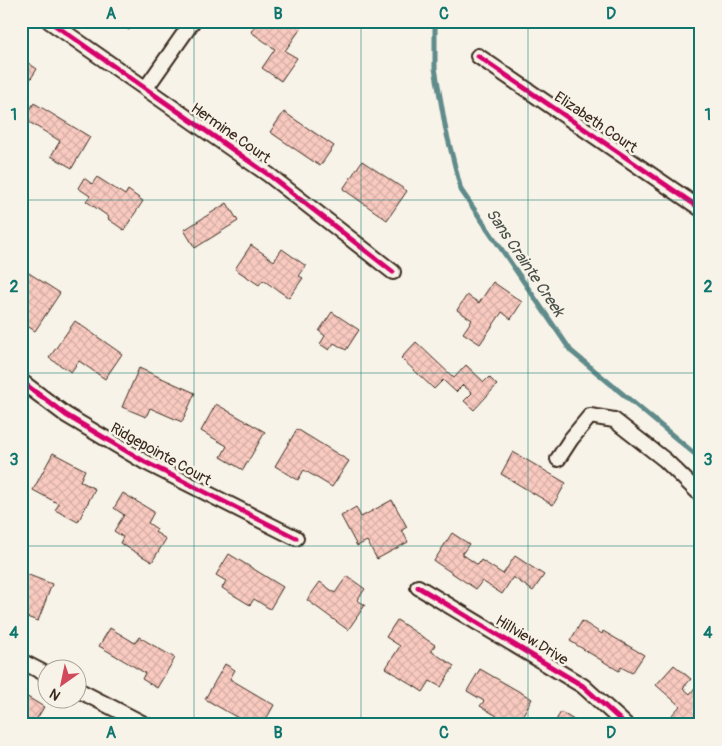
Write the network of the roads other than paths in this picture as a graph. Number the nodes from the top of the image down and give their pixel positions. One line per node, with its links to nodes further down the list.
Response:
1 (49, 21): 4 (street, Hermine Court)
2 (193, 21): 4 (street)
3 (478, 56): 5 (street, Elizabeth Court)
4 (146, 88): 6 (street, Hermine Court)
5 (701, 209)
6 (393, 272)
7 (21, 381): 10 (street, Ridgepointe Court)
8 (558, 459): 9 (street)
9 (701, 496)
10 (296, 538)
11 (418, 587): 16 (street, Hillview Drive)
12 (21, 661): 13 (street)
13 (38, 670)
14 (88, 695): 15 (street)
15 (146, 725)
16 (626, 725)

